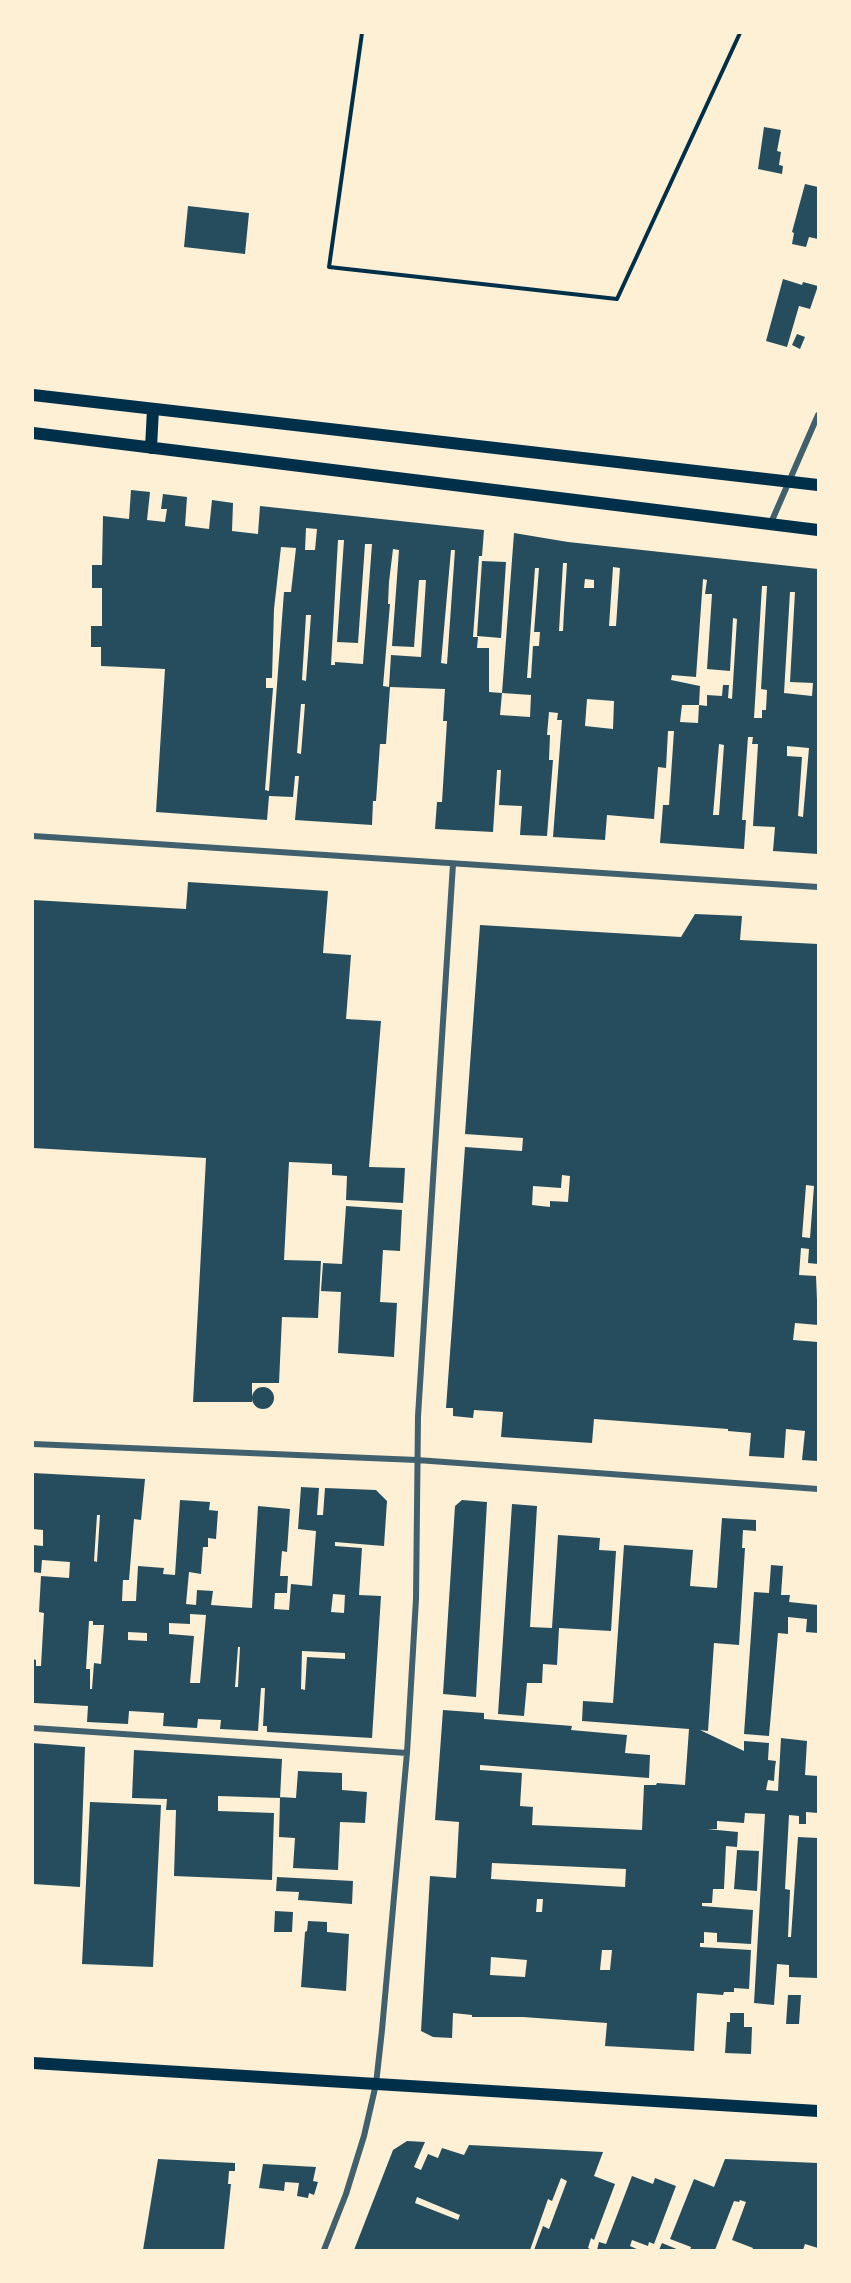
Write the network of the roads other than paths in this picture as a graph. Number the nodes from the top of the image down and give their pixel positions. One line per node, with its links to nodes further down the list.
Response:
1 (33, 395): 2 (main road)
2 (153, 409): 5 (main road); 6 (main road)
3 (818, 415): 6 (street)
4 (33, 433): 5 (main road)
5 (151, 448): 8 (main road)
6 (787, 483): 7 (main road); 8 (street)
7 (818, 485)
8 (770, 525): 9 (main road)
9 (818, 530)
10 (33, 836): 11 (street)
11 (453, 864): 12 (street); 14 (street)
12 (818, 887)
13 (33, 1444): 14 (street)
14 (417, 1460): 15 (street); 17 (street)
15 (818, 1489)
16 (33, 1728): 17 (street)
17 (406, 1753): 19 (street)
18 (33, 2063): 19 (main road)
19 (376, 2084): 20 (main road); 21 (street)
20 (818, 2111)
21 (324, 2250)

